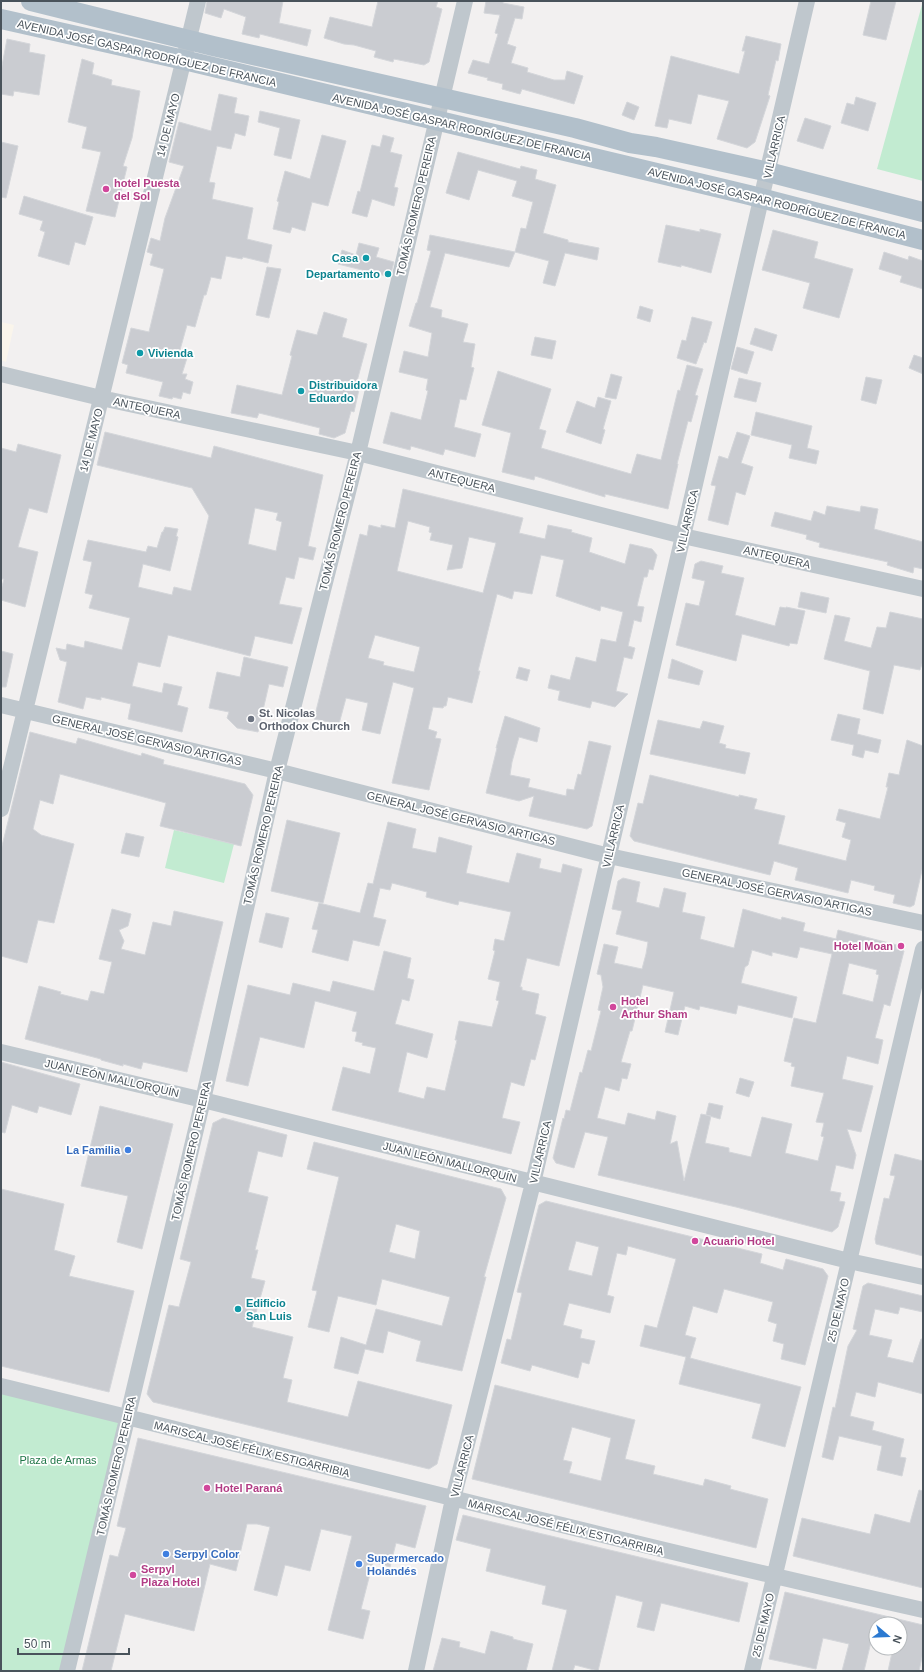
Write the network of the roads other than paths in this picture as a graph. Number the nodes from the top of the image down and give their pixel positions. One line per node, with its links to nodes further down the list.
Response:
1 (31, 1): 6 (main road, AVENIDA JOSÉ GASPAR RODRÍGUEZ DE FRANCIA)
2 (198, 1): 6 (street, 14 DE MAYO)
3 (465, 1): 8 (street, TOMÁS ROMERO PEREIRA)
4 (807, 1): 10 (street, VILLARRICA)
5 (1, 19): 7 (main road, AVENIDA JOSÉ GASPAR RODRÍGUEZ DE FRANCIA)
6 (189, 39): 7 (street, 14 DE MAYO); 8 (main road, AVENIDA JOSÉ GASPAR RODRÍGUEZ DE FRANCIA)
7 (184, 60): 9 (main road, AVENIDA JOSÉ GASPAR RODRÍGUEZ DE FRANCIA); 15 (street, 14 DE MAYO)
8 (442, 97): 9 (street, TOMÁS ROMERO PEREIRA); 10 (main road, AVENIDA JOSÉ GASPAR RODRÍGUEZ DE FRANCIA)
9 (437, 121): 11 (main road, AVENIDA JOSÉ GASPAR RODRÍGUEZ DE FRANCIA); 16 (street, TOMÁS ROMERO PEREIRA)
10 (768, 172): 11 (street, VILLARRICA); 12 (main road, AVENIDA JOSÉ GASPAR RODRÍGUEZ DE FRANCIA)
11 (761, 198): 13 (main road, AVENIDA JOSÉ GASPAR RODRÍGUEZ DE FRANCIA); 17 (street, VILLARRICA)
12 (923, 212)
13 (923, 240)
14 (1, 374): 15 (street, ANTEQUERA)
15 (101, 398): 16 (street, ANTEQUERA); 20 (street, 14 DE MAYO)
16 (358, 453): 17 (street, ANTEQUERA); 21 (street, TOMÁS ROMERO PEREIRA)
17 (683, 536): 18 (street, ANTEQUERA); 23 (street, VILLARRICA)
18 (923, 589)
19 (1, 705): 20 (street, GENERAL JOSÉ GERVASIO ARTIGAS)
20 (25, 711): 21 (street, GENERAL JOSÉ GERVASIO ARTIGAS); 22 (street, 14 DE MAYO)
21 (277, 771): 23 (street, GENERAL JOSÉ GERVASIO ARTIGAS); 27 (street, TOMÁS ROMERO PEREIRA)
22 (1, 809)
23 (609, 856): 24 (street, GENERAL JOSÉ GERVASIO ARTIGAS); 28 (street, VILLARRICA)
24 (923, 923)
25 (923, 949): 29 (street, 25 DE MAYO)
26 (1, 1052): 27 (street, JUAN LEÓN MALLORQUÍN)
27 (203, 1100): 28 (street, JUAN LEÓN MALLORQUÍN); 32 (street, TOMÁS ROMERO PEREIRA)
28 (533, 1183): 29 (street, JUAN LEÓN MALLORQUÍN); 33 (street, VILLARRICA)
29 (849, 1261): 30 (street, JUAN LEÓN MALLORQUÍN); 34 (street, 25 DE MAYO)
30 (923, 1277)
31 (1, 1386): 32 (street, MARISCAL JOSÉ FÉLIX ESTIGARRIBIA)
32 (128, 1417): 33 (street, MARISCAL JOSÉ FÉLIX ESTIGARRIBIA); 36 (street, TOMÁS ROMERO PEREIRA)
33 (453, 1499): 34 (street, MARISCAL JOSÉ FÉLIX ESTIGARRIBIA); 37 (street, VILLARRICA)
34 (774, 1577): 35 (street, MARISCAL JOSÉ FÉLIX ESTIGARRIBIA); 38 (street, 25 DE MAYO)
35 (923, 1610)
36 (67, 1671)
37 (416, 1671)
38 (752, 1671)

